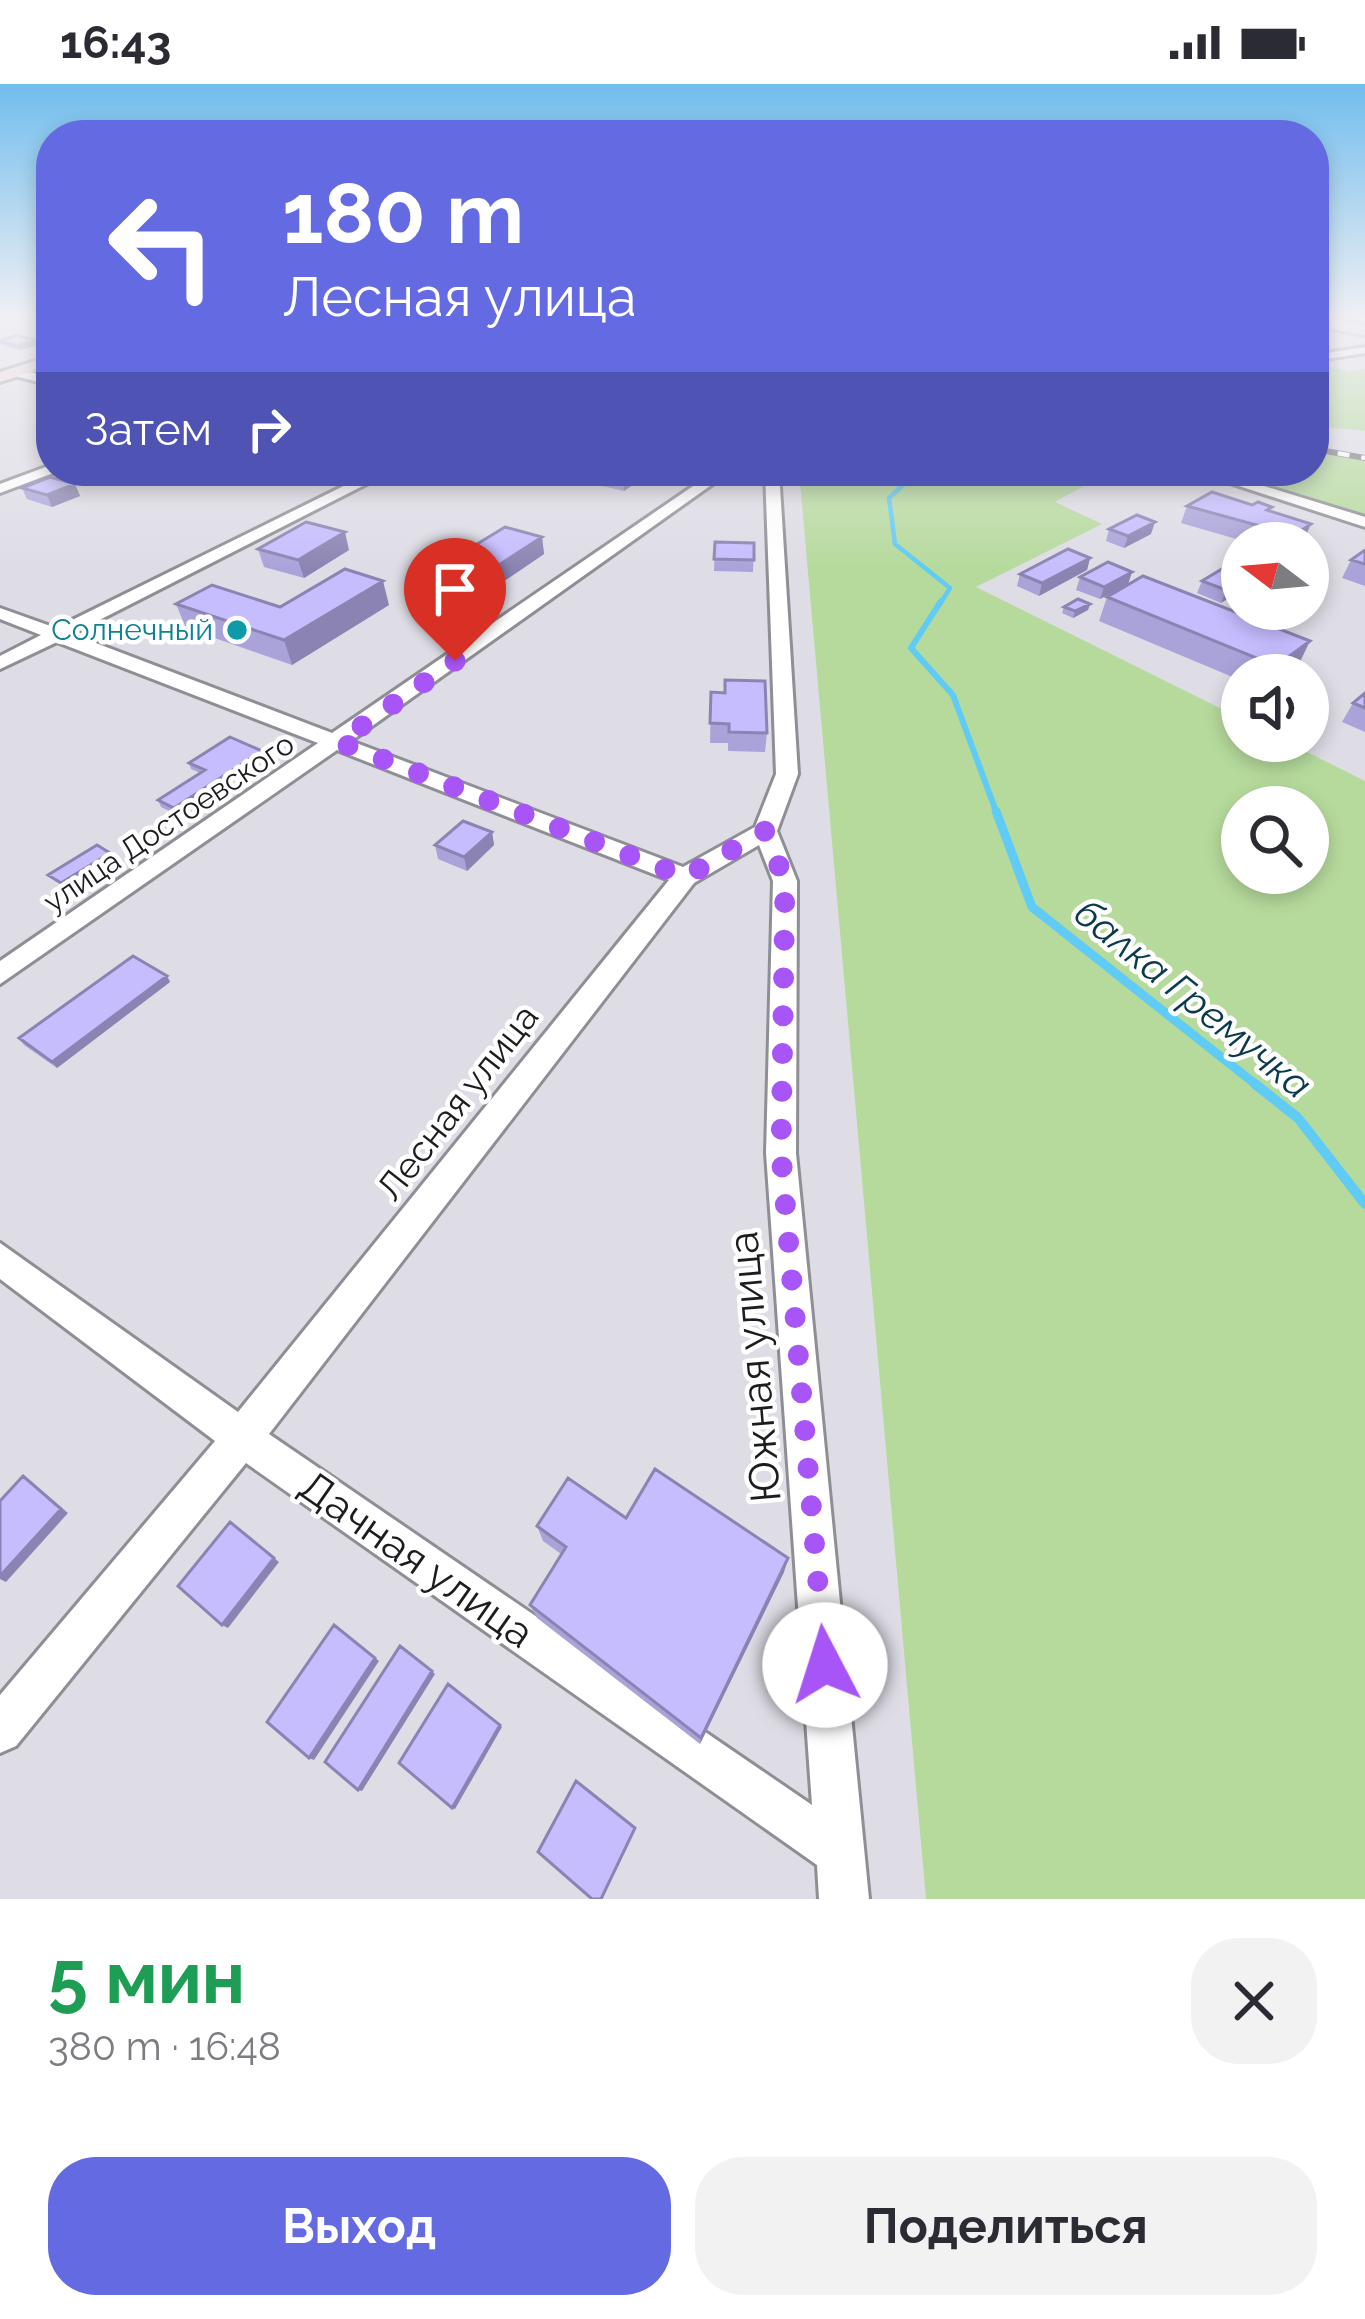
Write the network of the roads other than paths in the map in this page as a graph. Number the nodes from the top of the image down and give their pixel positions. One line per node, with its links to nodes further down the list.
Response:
1 (36, 476): 6 (street)
2 (355, 486): 9 (street)
3 (703, 486): 11 (street, улица Достоевского)
4 (773, 486): 12 (street)
5 (1250, 486): 7 (street)
6 (0, 489)
7 (1365, 521)
8 (0, 613): 9 (street)
9 (55, 636): 10 (street); 11 (street)
10 (0, 663)
11 (339, 742): 13 (street); 14 (street, улица Достоевского)
12 (765, 831): 13 (street, Лесная улица); 18 (street, Южная улица)
13 (685, 877): 16 (street, Лесная улица)
14 (0, 974)
15 (0, 1259): 16 (street, Дачная улица)
16 (242, 1438): 17 (street, Лесная улица); 18 (street, Дачная улица)
17 (0, 1730)
18 (841, 1852): 19 (street, Южная улица)
19 (844, 1899)

